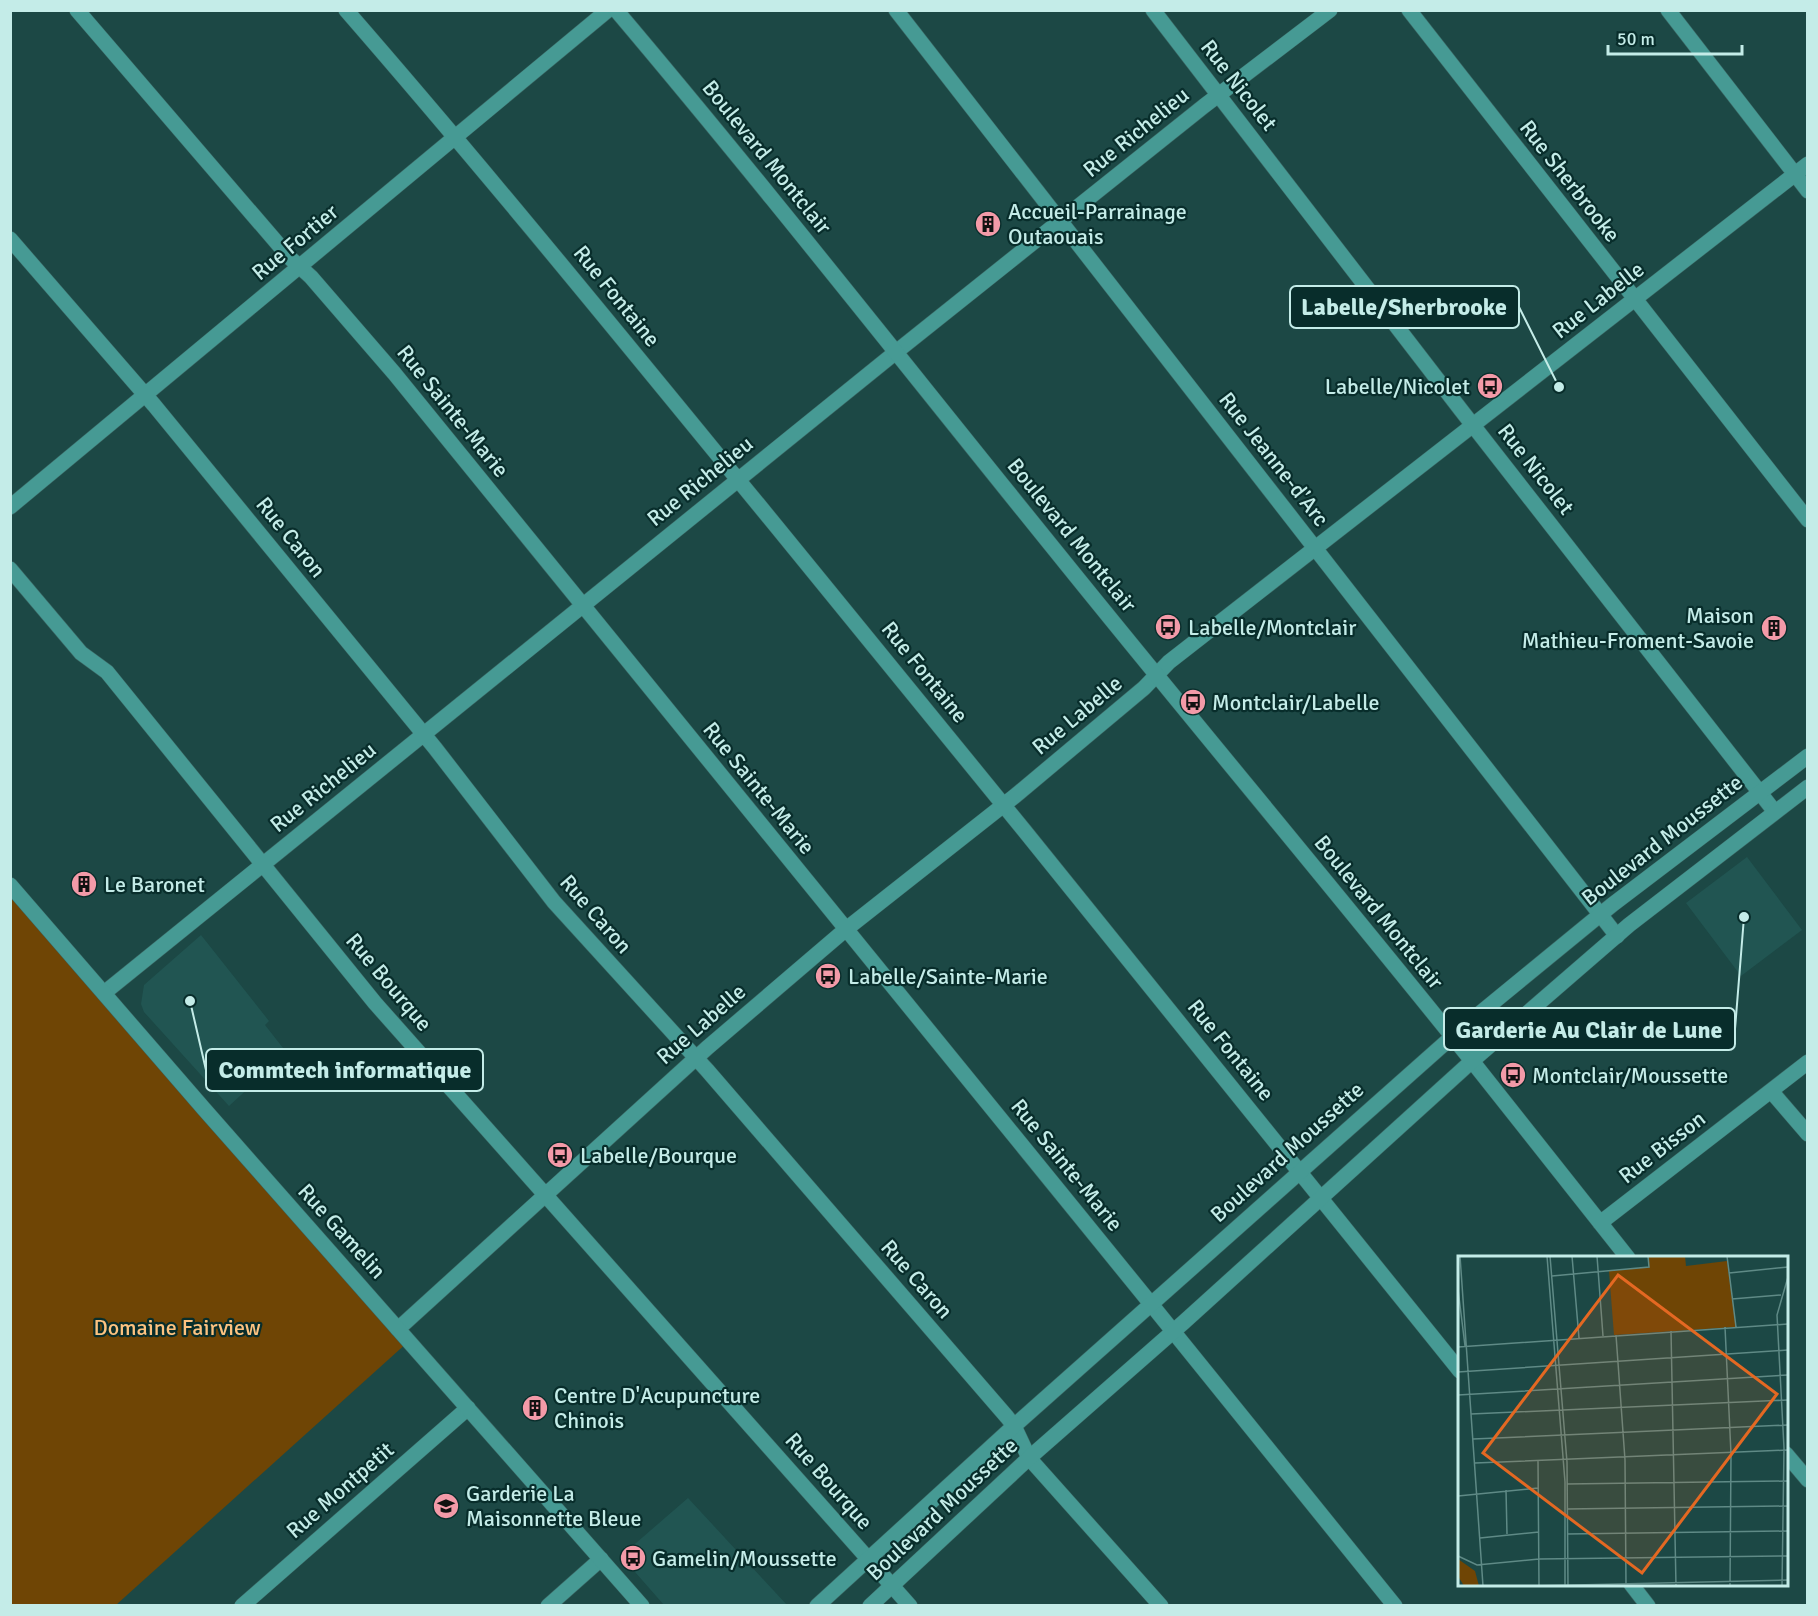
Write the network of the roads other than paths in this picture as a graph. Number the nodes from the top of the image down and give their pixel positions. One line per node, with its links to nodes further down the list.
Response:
1 (77, 10): 17 (street, Rue Sainte-Marie)
2 (346, 10): 11 (street, Rue Fontaine)
3 (608, 10): 11 (street, Rue Fortier)
4 (616, 10): 19 (street, Boulevard Montclair)
5 (896, 10): 15 (street, Rue Jeanne-d'Arc)
6 (1153, 10): 10 (street, Rue Nicolet)
7 (1330, 10): 10 (street, Rue Richelieu)
8 (1409, 10): 18 (street, Rue Sherbrooke)
9 (1668, 10): 13 (street)
10 (1218, 96): 15 (street, Rue Richelieu); 21 (street, Rue Nicolet)
11 (456, 137): 17 (street, Rue Fortier); 22 (street, Rue Fontaine)
12 (1808, 164): 13 (street, Rue Labelle)
13 (1794, 174): 14 (street); 18 (street, Rue Labelle)
14 (1808, 191)
15 (1060, 222): 19 (street, Rue Richelieu); 25 (street, Rue Jeanne-d'Arc)
16 (10, 239): 20 (street, Rue Caron)
17 (300, 266): 20 (street, Rue Fortier); 27 (street, Rue Sainte-Marie)
18 (1634, 300): 21 (street, Rue Labelle); 24 (street, Rue Sherbrooke)
19 (896, 352): 22 (street, Rue Richelieu); 28 (street, Boulevard Montclair)
20 (145, 394): 23 (street, Rue Fortier); 29 (street, Rue Caron)
21 (1473, 425): 25 (street, Rue Labelle); 32 (street, Rue Nicolet)
22 (739, 479): 27 (street, Rue Richelieu); 33 (street, Rue Fontaine)
23 (10, 507)
24 (1808, 520)
25 (1314, 547): 28 (street, Rue Labelle); 37 (street, Rue Jeanne-d'Arc)
26 (10, 569): 35 (street, Rue Bourque)
27 (582, 607): 29 (street, Rue Richelieu); 38 (street, Rue Sainte-Marie)
28 (1156, 676): 33 (street, Rue Labelle); 41 (street, Boulevard Montclair)
29 (423, 736): 35 (street, Rue Richelieu); 42 (street, Rue Caron)
30 (1808, 756): 32 (street, Boulevard Moussette)
31 (1808, 787): 34 (street, Boulevard Moussette)
32 (1760, 793): 34 (street, Rue Nicolet); 37 (street, Boulevard Moussette)
33 (1005, 805): 38 (street, Rue Labelle); 47 (street, Rue Fontaine)
34 (1775, 812): 39 (street, Boulevard Moussette)
35 (262, 863): 40 (street, Rue Richelieu); 48 (street, Rue Bourque)
36 (10, 885): 40 (street, Rue Gamelin)
37 (1600, 914): 39 (street, Rue Jeanne-d'Arc); 41 (street, Boulevard Moussette)
38 (845, 930): 42 (street, Rue Labelle); 52 (street, Rue Sainte-Marie)
39 (1617, 936): 43 (street, Boulevard Moussette)
40 (104, 993): 53 (street, Rue Gamelin)
41 (1452, 1036): 43 (street, Boulevard Montclair); 47 (street, Boulevard Moussette)
42 (696, 1058): 48 (street, Rue Labelle); 57 (street, Rue Caron)
43 (1472, 1061): 49 (street, Boulevard Moussette); 50 (street, Boulevard Montclair)
44 (1808, 1062): 45 (street, Rue Bisson)
45 (1771, 1091): 46 (street); 50 (street, Rue Bisson)
46 (1808, 1134)
47 (1299, 1171): 49 (street, Rue Fontaine); 52 (street, Boulevard Moussette)
48 (545, 1195): 53 (street, Rue Labelle); 62 (street, Rue Bourque)
49 (1320, 1198): 54 (street, Boulevard Moussette); 55 (street, Rue Fontaine)
50 (1600, 1223): 51 (street, Boulevard Montclair)
51 (1627, 1256)
52 (1151, 1304): 54 (street, Rue Sainte-Marie); 57 (street, Boulevard Moussette)
53 (398, 1329): 56 (street, Rue Gamelin)
54 (1173, 1331): 59 (street, Boulevard Moussette); 72 (street, Rue Sainte-Marie)
55 (1458, 1369)
56 (468, 1408): 61 (street, Rue Gamelin); 65 (street, Rue Montpetit)
57 (1014, 1426): 59 (street, Rue Caron); 62 (street, Boulevard Moussette)
58 (1788, 1456): 60 (street)
59 (1029, 1458): 63 (street, Boulevard Moussette); 71 (street, Rue Caron)
60 (1808, 1480)
61 (601, 1559): 66 (street); 67 (street, Rue Gamelin)
62 (869, 1560): 63 (street, Rue Bourque); 68 (street, Boulevard Moussette)
63 (892, 1585): 69 (street, Boulevard Moussette); 70 (street, Rue Bourque)
64 (1633, 1586): 73 (street)
65 (242, 1605)
66 (548, 1605)
67 (642, 1605)
68 (817, 1605)
69 (870, 1605)
70 (910, 1605)
71 (1161, 1605)
72 (1395, 1605)
73 (1648, 1605)

